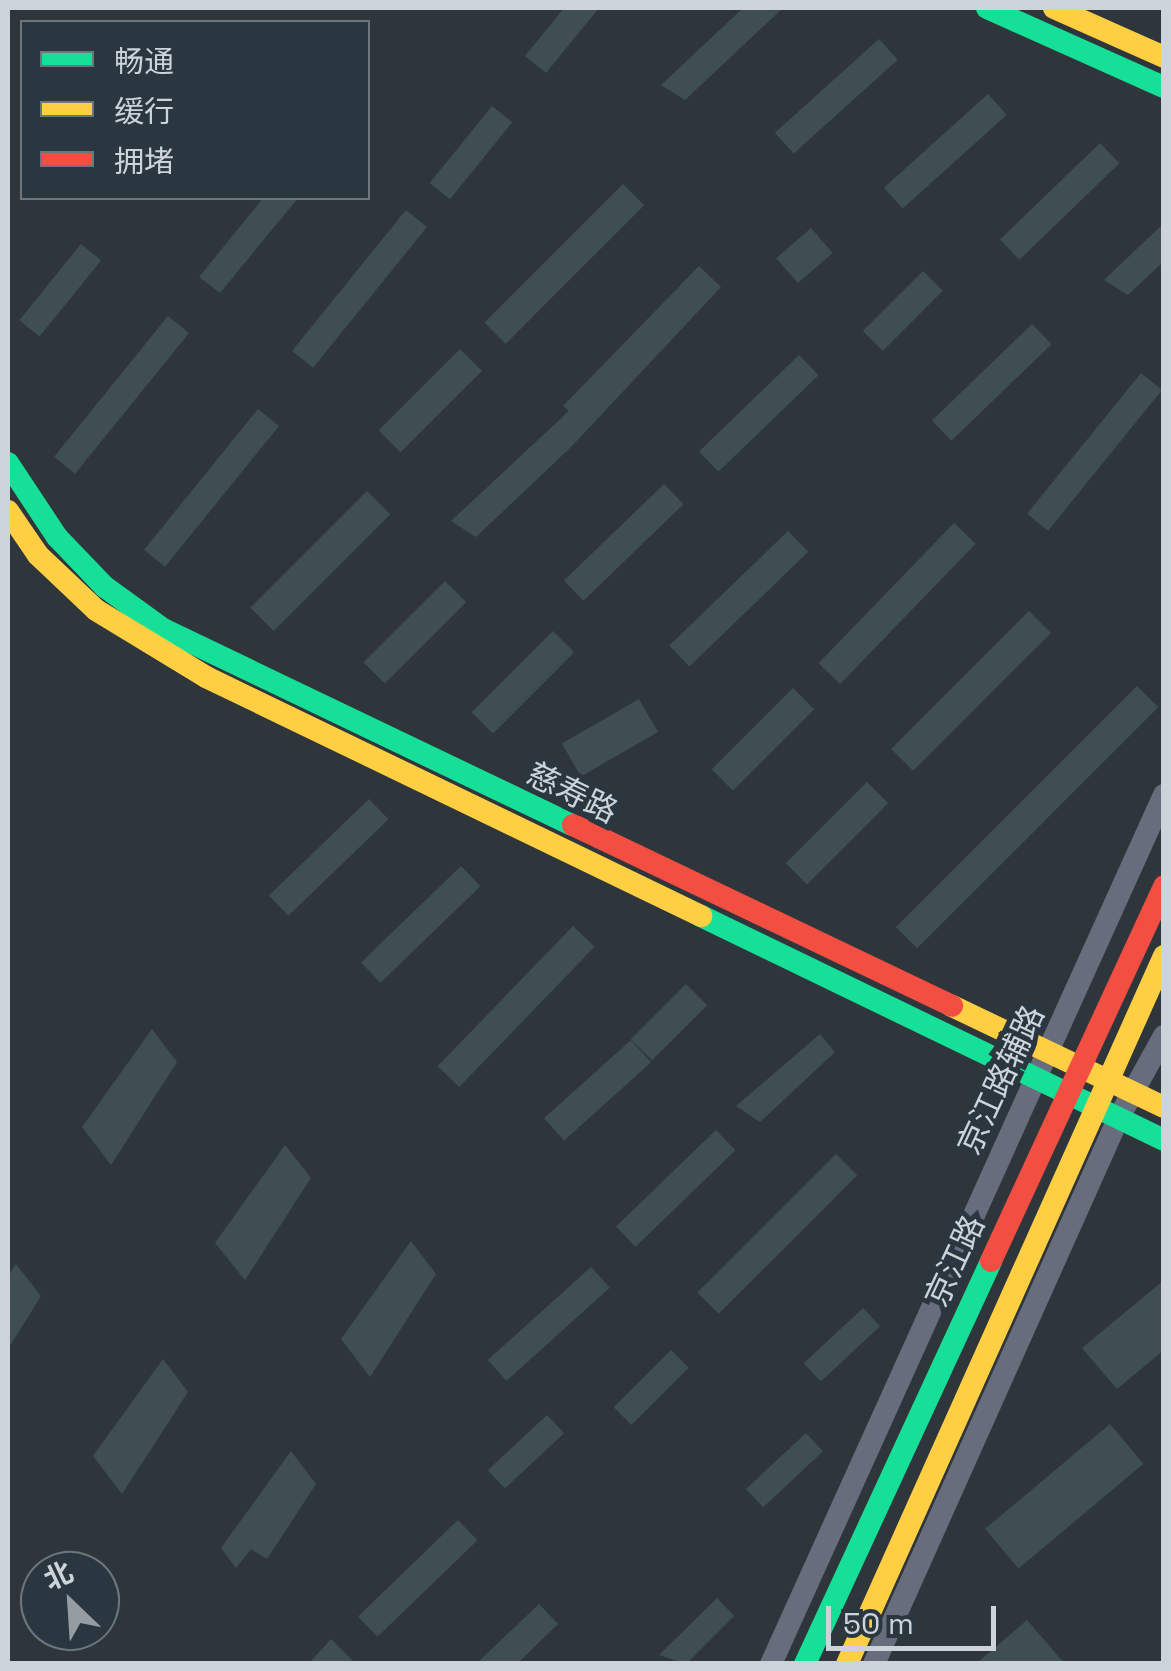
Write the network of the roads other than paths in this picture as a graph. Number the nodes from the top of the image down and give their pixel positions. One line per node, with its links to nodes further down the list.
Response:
1 (987, 8): 4 (street)
2 (1054, 8): 3 (street)
3 (1164, 57)
4 (1164, 87)
5 (8, 463): 11 (street, 慈寿路)
6 (8, 510): 14 (street, 慈寿路)
7 (1164, 796): 11 (street, 京江路辅路)
8 (1164, 886): 12 (street, 京江路)
9 (1164, 956): 13 (street, 京江路)
10 (1164, 1036): 15 (street)
11 (1049, 1053): 12 (street, 慈寿路); 14 (street, 京江路辅路)
12 (1080, 1068): 13 (street, 慈寿路); 16 (street, 京江路)
13 (1108, 1080): 15 (street, 慈寿路); 18 (street, 京江路)
14 (1036, 1082): 16 (street, 慈寿路); 21 (street, 京江路辅路)
15 (1133, 1092): 17 (street, 慈寿路); 19 (street)
16 (1068, 1097): 18 (street, 慈寿路); 22 (street, 京江路)
17 (1164, 1106)
18 (1095, 1109): 19 (street, 慈寿路); 23 (street, 京江路)
19 (1118, 1119): 20 (street, 慈寿路); 24 (street)
20 (1164, 1140)
21 (771, 1664)
22 (805, 1664)
23 (847, 1664)
24 (874, 1664)

